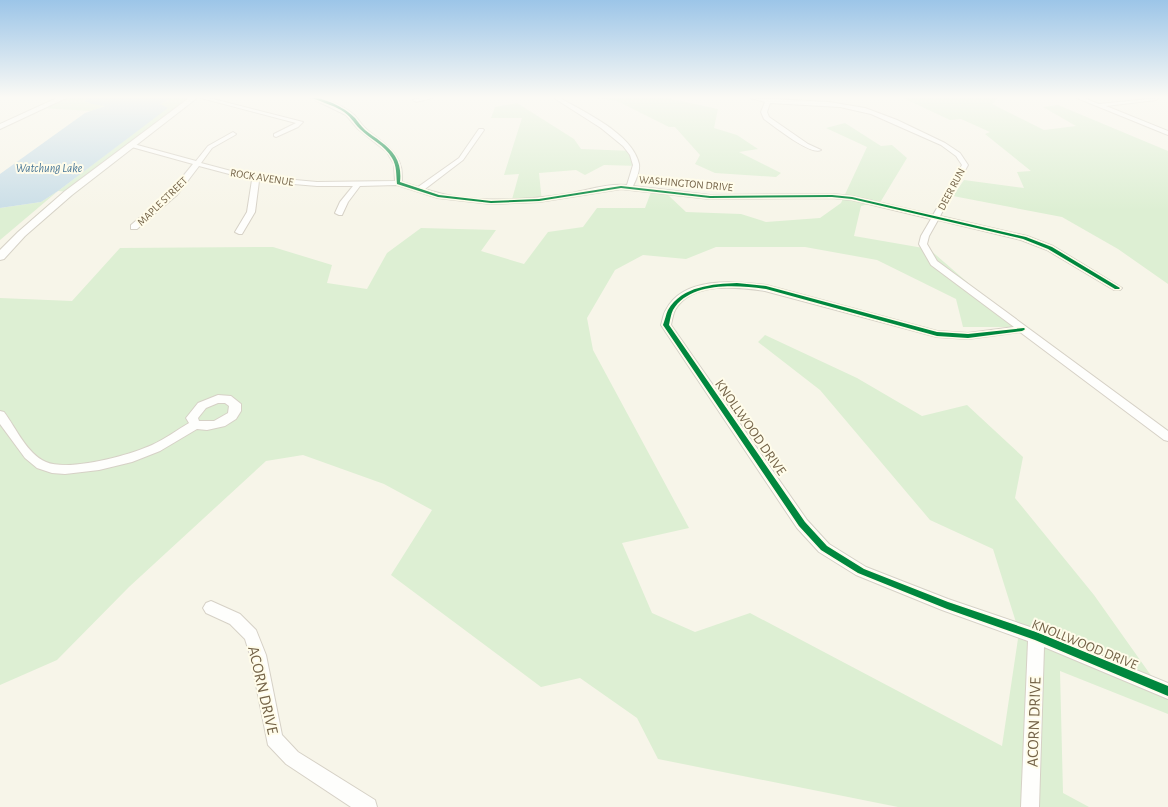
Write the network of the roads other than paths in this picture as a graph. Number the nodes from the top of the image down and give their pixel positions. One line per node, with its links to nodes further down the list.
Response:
1 (143, 136): 8 (street)
2 (230, 136): 10 (street, MAPLE STREET)
3 (371, 136): 12 (street)
4 (477, 136): 15 (street)
5 (613, 136): 14 (street)
6 (792, 136): 9 (street)
7 (925, 136): 17 (street, DEER RUN)
8 (130, 145): 10 (street, ROCK AVENUE); 20 (street)
9 (818, 150)
10 (198, 164): 11 (street, ROCK AVENUE); 18 (street, MAPLE STREET)
11 (256, 178): 13 (street, ROCK AVENUE); 19 (street)
12 (398, 183): 13 (street, ROCK AVENUE); 15 (street, WASHINGTON DRIVE)
13 (358, 184): 16 (street)
14 (629, 188): 15 (street, WASHINGTON DRIVE); 17 (street, WASHINGTON DRIVE)
15 (419, 190)
16 (339, 213)
17 (935, 217): 21 (street, WASHINGTON DRIVE); 22 (street, DEER RUN)
18 (134, 228)
19 (239, 232)
20 (0, 257)
21 (1117, 288)
22 (1022, 329): 25 (street, DEER RUN); 27 (street, KNOLLWOOD DRIVE)
23 (0, 415): 24 (street)
24 (196, 424)
25 (1168, 437)
26 (211, 608): 29 (street, ACORN DRIVE)
27 (1036, 636): 28 (street, KNOLLWOOD DRIVE); 30 (street, ACORN DRIVE)
28 (1168, 692)
29 (368, 807)
30 (1030, 807)

